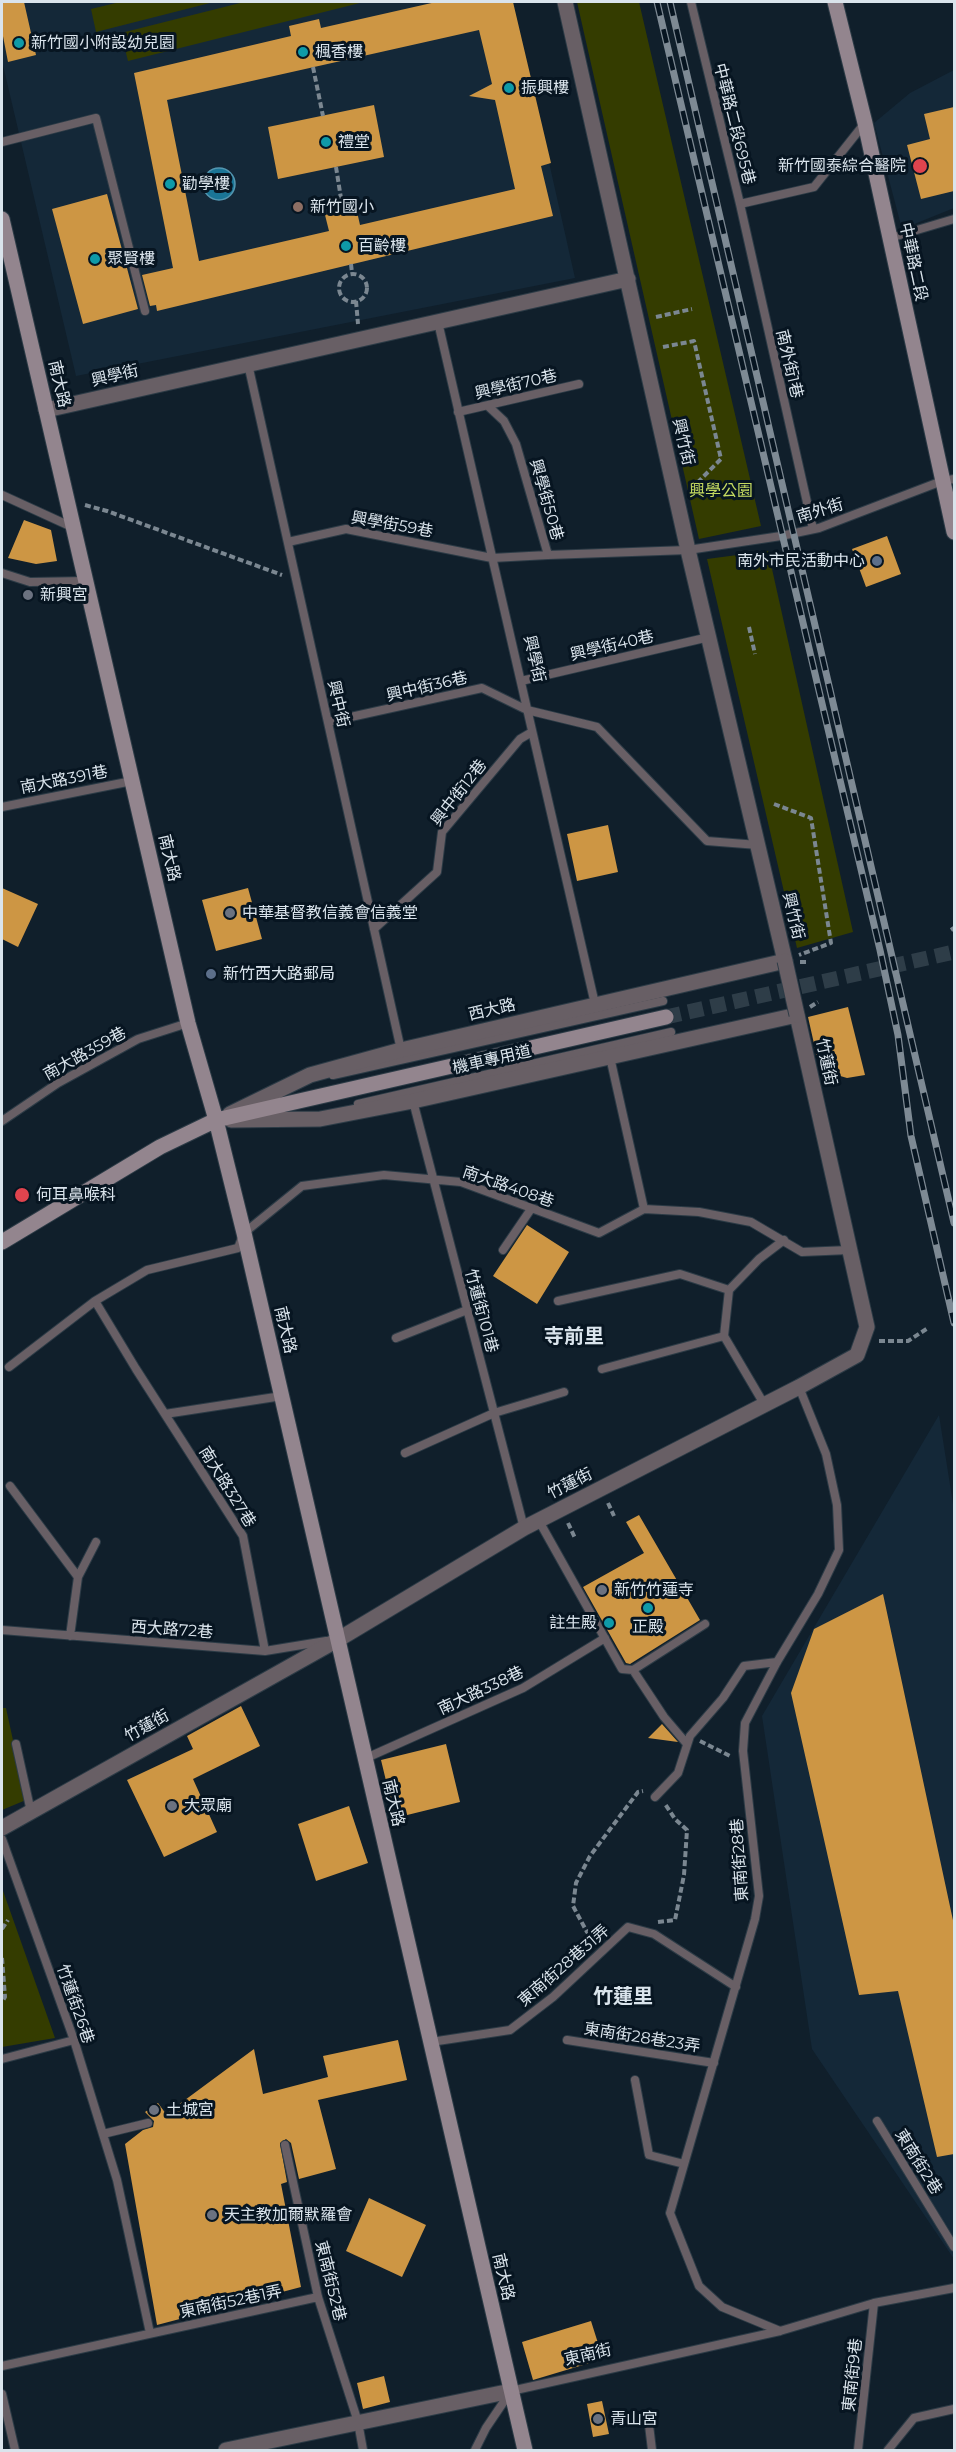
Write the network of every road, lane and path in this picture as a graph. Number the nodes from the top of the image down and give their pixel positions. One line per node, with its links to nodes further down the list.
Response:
1 (565, 2): 16 (street, 興竹街)
2 (691, 2): 9 (lane, 中華路二段695巷)
3 (835, 2): 6 (main road, 中華路二段)
4 (313, 68): 5 (path)
5 (323, 116)
6 (865, 123): 9 (lane, 中華路二段695巷); 13 (main road, 中華路二段)
7 (2, 142): 18 (lane)
8 (336, 167): 10 (path)
9 (740, 204): 32 (lane, 南外街1巷)
10 (343, 211)
11 (2, 219): 25 (main road, 南大路)
12 (954, 219): 13 (lane)
13 (890, 238): 27 (main road, 中華路二段)
14 (351, 264): 15 (path)
15 (352, 273): 15 (path)
16 (628, 279): 20 (street, 興學街); 35 (street, 興竹街)
17 (692, 309): 19 (path)
18 (145, 310)
19 (656, 317)
20 (438, 322): 22 (street, 興學街); 26 (lane, 興學街)
21 (663, 347): 28 (path)
22 (248, 364): 25 (street, 興學街); 34 (lane, 興中街)
23 (579, 384): 24 (lane, 興學街70巷)
24 (488, 406): 26 (lane, 興學街70巷); 36 (lane, 興學街50巷)
25 (46, 410): 30 (main road, 南大路)
26 (459, 412): 37 (lane, 興學街)
27 (948, 480): 32 (lane, 南外街); 33 (main road, 中華路二段)
28 (697, 483)
29 (2, 495): 31 (lane)
30 (68, 501): 31 (main road, 南大路); 39 (path)
31 (74, 527): 40 (main road, 南大路)
32 (813, 529): 35 (lane, 南外街)
33 (954, 531)
34 (288, 543): 37 (lane, 興學街59巷); 39 (lane, 興中街)
35 (688, 550): 36 (lane, 南外街); 42 (street, 興竹街)
36 (548, 555): 37 (lane, 興學街50巷)
37 (492, 558): 44 (lane, 興學街)
38 (2, 573): 40 (lane)
39 (297, 580): 46 (lane, 興中街)
40 (86, 581): 48 (main road, 南大路)
41 (749, 627): 43 (path)
42 (709, 637): 44 (lane, 興學街40巷); 51 (street, 興竹街)
43 (755, 654)
44 (521, 681): 45 (lane, 興學街)
45 (528, 710): 46 (lane, 興中街36巷); 47 (lane, 興學街); 51 (lane, 興中街36巷)
46 (328, 722): 52 (lane, 興中街)
47 (532, 732): 52 (lane, 興中街12巷); 55 (lane, 興學街)
48 (132, 781): 50 (lane, 南大路391巷); 57 (main road, 南大路)
49 (774, 804): 53 (path)
50 (2, 807)
51 (758, 845): 53 (street, 興竹街)
52 (375, 930): 59 (lane, 興中街)
53 (785, 961): 55 (street, 西大路); 56 (street, 興竹街, bridge)
54 (663, 1001): 61 (lane, 機車專用道)
55 (596, 1004): 59 (street, 西大路)
56 (797, 1015): 60 (street, 西大路); 73 (street, 竹蓮街)
57 (188, 1023): 64 (main road, 南大路); 65 (lane, 南大路359巷)
58 (668, 1025): 63 (lane, 機車專用道); 64 (main road, 西大路)
59 (401, 1050): 61 (street, 西大路)
60 (610, 1057): 62 (street, 西大路); 68 (lane)
61 (310, 1075): 64 (street, 西大路)
62 (413, 1101): 63 (street, 西大路); 66 (lane, 竹蓮街101巷)
63 (320, 1119): 64 (street, 西大路)
64 (216, 1120): 69 (main road, 南大路); 71 (main road, 西大路)
65 (2, 1121)
66 (433, 1180): 67 (lane, 南大路408巷); 69 (lane, 南大路408巷); 77 (lane, 竹蓮街101巷)
67 (531, 1209): 68 (lane, 南大路408巷); 72 (lane)
68 (644, 1209): 70 (lane)
69 (244, 1233): 76 (lane); 86 (main road, 南大路)
70 (784, 1240): 73 (lane); 74 (lane)
71 (2, 1242)
72 (502, 1250)
73 (849, 1250): 81 (street, 竹蓮街)
74 (729, 1290): 75 (lane); 79 (lane)
75 (558, 1301)
76 (95, 1302): 82 (lane); 89 (lane, 南大路327巷)
77 (467, 1310): 80 (lane); 88 (lane, 竹蓮街101巷)
78 (928, 1328): 81 (path)
79 (723, 1336): 83 (lane); 87 (lane)
80 (396, 1338)
81 (862, 1340): 84 (street, 竹蓮街)
82 (9, 1367)
83 (602, 1369)
84 (799, 1387): 87 (street, 竹蓮街); 102 (lane, 東南街28巷)
85 (564, 1392): 88 (lane)
86 (282, 1396): 89 (lane); 100 (main road, 南大路)
87 (764, 1404): 92 (street, 竹蓮街)
88 (494, 1413): 90 (lane); 93 (lane, 竹蓮街101巷)
89 (165, 1414): 101 (lane, 南大路327巷)
90 (405, 1453)
91 (10, 1486): 95 (lane)
92 (538, 1521): 93 (street, 竹蓮街); 99 (lane)
93 (524, 1528): 100 (street, 竹蓮街)
94 (96, 1542): 95 (lane)
95 (78, 1577): 98 (lane)
96 (705, 1624): 103 (lane)
97 (2, 1630): 98 (lane, 西大路72巷)
98 (70, 1635): 101 (lane, 西大路72巷)
99 (605, 1638): 103 (lane); 106 (lane, 南大路338巷)
100 (339, 1639): 101 (lane, 西大路72巷); 106 (main road, 南大路); 109 (street, 竹蓮街)
101 (265, 1651)
102 (777, 1662): 104 (lane); 107 (lane, 東南街28巷)
103 (633, 1670): 104 (lane)
104 (688, 1740): 107 (path); 108 (lane)
105 (16, 1744): 109 (lane)
106 (364, 1759): 121 (main road, 南大路)
107 (744, 1763): 117 (lane, 東南街28巷)
108 (657, 1795): 113 (path); 115 (path)
109 (31, 1812): 110 (street, 竹蓮街)
110 (2, 1828)
111 (2, 1839): 119 (lane, 竹蓮街26巷)
112 (8, 1920): 114 (path)
113 (632, 1928): 115 (lane, 東南街28巷31弄); 117 (lane, 東南街28巷31弄)
114 (2, 1929)
115 (607, 1947): 121 (lane, 東南街28巷31弄)
116 (2, 1958): 118 (path)
117 (736, 1987): 123 (lane, 東南街28巷)
118 (2, 2002)
119 (74, 2040): 122 (lane); 127 (lane, 竹蓮街26巷)
120 (567, 2040): 123 (lane, 東南街28巷23弄)
121 (430, 2042): 137 (main road, 南大路)
122 (2, 2059)
123 (714, 2063): 129 (lane, 東南街28巷)
124 (635, 2080): 129 (lane)
125 (877, 2121): 130 (lane, 東南街2巷)
126 (148, 2123): 127 (lane)
127 (103, 2134): 135 (lane, 竹蓮街26巷)
128 (285, 2145): 132 (lane, 東南街52巷)
129 (684, 2164): 134 (lane, 東南街28巷)
130 (954, 2247)
131 (954, 2288): 133 (lane, 東南街)
132 (318, 2297): 135 (lane, 東南街52巷1弄); 140 (lane, 東南街52巷)
133 (874, 2303): 134 (lane, 東南街); 148 (lane, 東南街9巷)
134 (780, 2331): 137 (lane, 東南街)
135 (150, 2333): 136 (lane, 東南街52巷1弄)
136 (2, 2366)
137 (511, 2391): 140 (street, 東南街); 145 (lane); 146 (main road, 南大路)
138 (2, 2394): 142 (lane)
139 (954, 2409): 149 (lane)
140 (358, 2422): 143 (street, 東南街); 144 (lane, 東南街52巷)
141 (649, 2425): 147 (lane)
142 (15, 2451)
143 (226, 2451)
144 (363, 2451)
145 (474, 2451)
146 (525, 2451)
147 (652, 2451)
148 (858, 2451)
149 (888, 2451)

